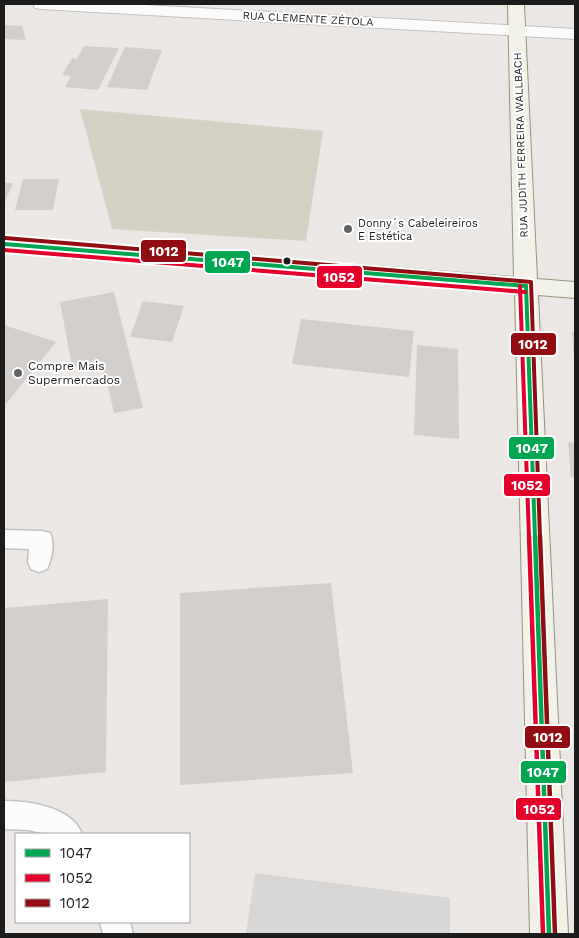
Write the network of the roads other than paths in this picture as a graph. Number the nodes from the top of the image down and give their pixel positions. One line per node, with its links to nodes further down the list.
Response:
1 (40, 4): 3 (street, RUA CLEMENTE ZÉTOLA)
2 (516, 4): 4 (main road, RUA JUDITH FERREIRA WALLBACH)
3 (80, 5): 4 (street, RUA CLEMENTE ZÉTOLA)
4 (517, 31): 5 (street, RUA CLEMENTE ZÉTOLA); 7 (main road, RUA JUDITH FERREIRA WALLBACH)
5 (575, 34)
6 (4, 244): 7 (main road)
7 (526, 286): 8 (main road); 13 (main road, RUA JUDITH FERREIRA WALLBACH)
8 (575, 290)
9 (4, 539): 10 (lane)
10 (38, 562)
11 (4, 815): 12 (lane)
12 (67, 833)
13 (549, 934)

